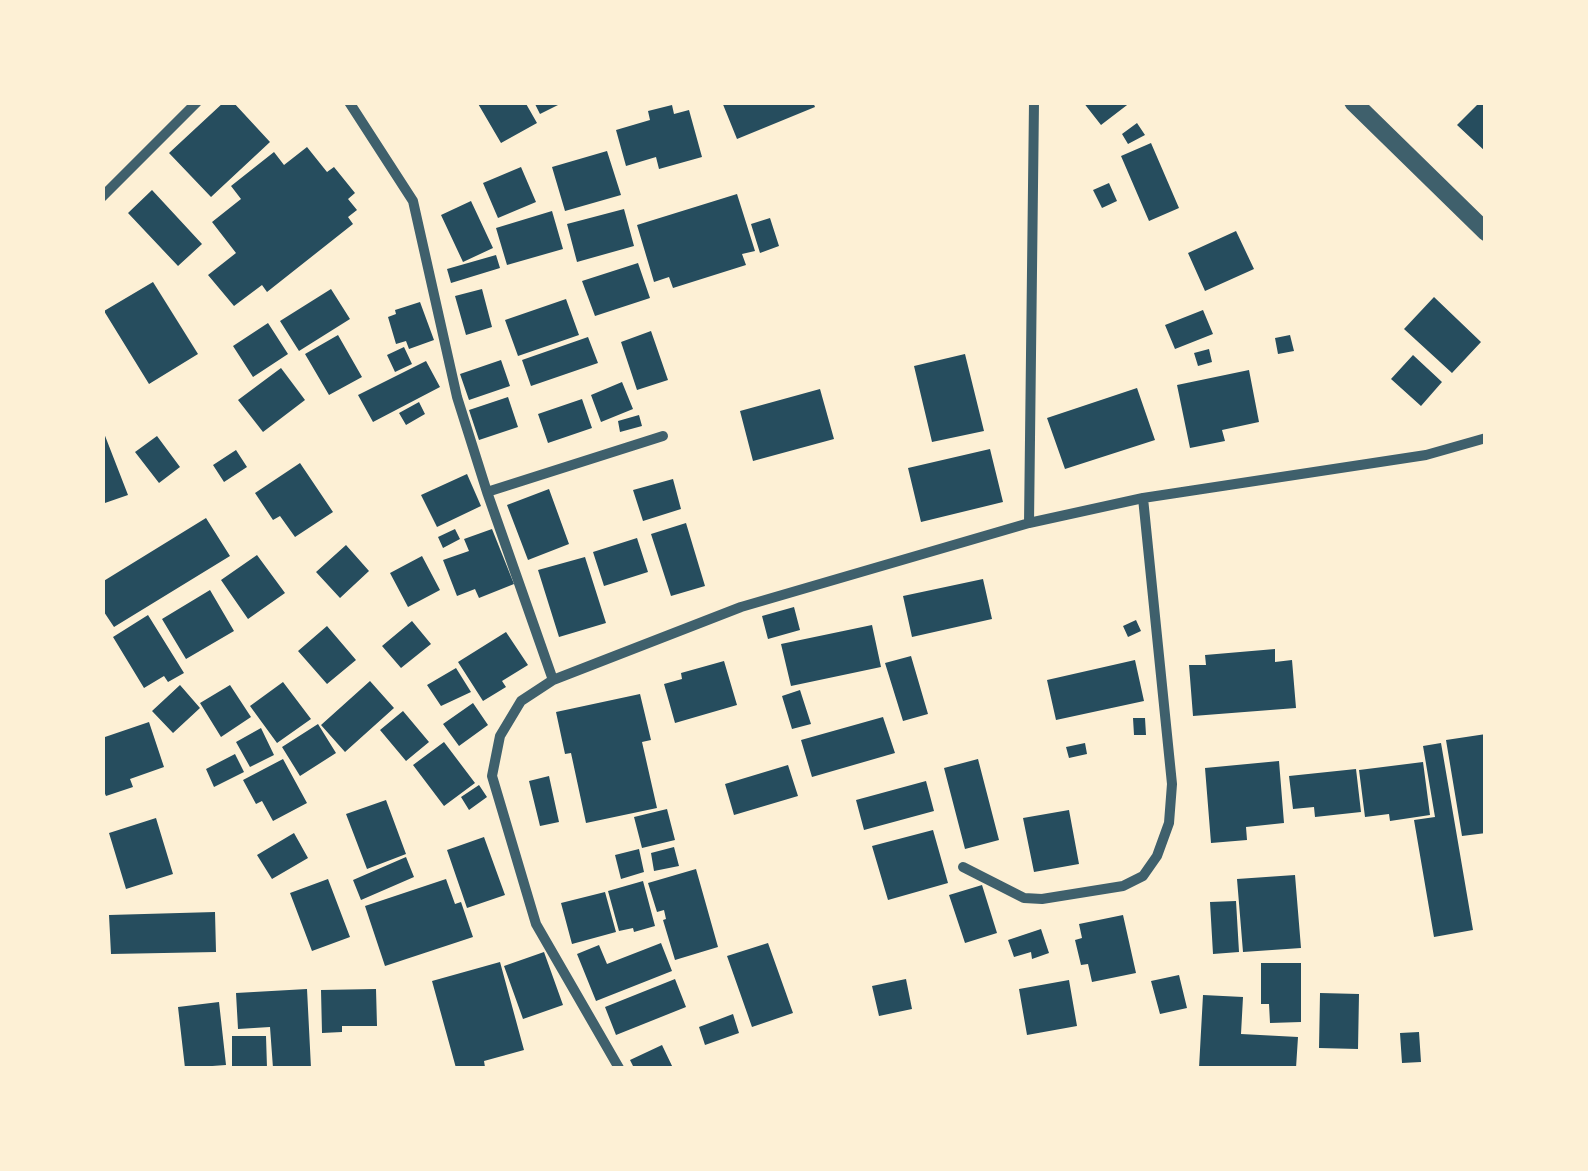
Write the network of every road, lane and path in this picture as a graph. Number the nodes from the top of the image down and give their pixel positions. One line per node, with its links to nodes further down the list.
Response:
1 (197, 102): 5 (street)
2 (350, 102): 9 (street)
3 (1034, 102): 11 (street)
4 (1353, 102): 6 (street)
5 (102, 197)
6 (1486, 232)
7 (662, 436): 9 (street)
8 (1486, 438): 10 (street)
9 (487, 492): 12 (street)
10 (1143, 498): 11 (street); 13 (street)
11 (1030, 523): 12 (street)
12 (553, 680): 14 (street)
13 (963, 867)
14 (620, 1068)

